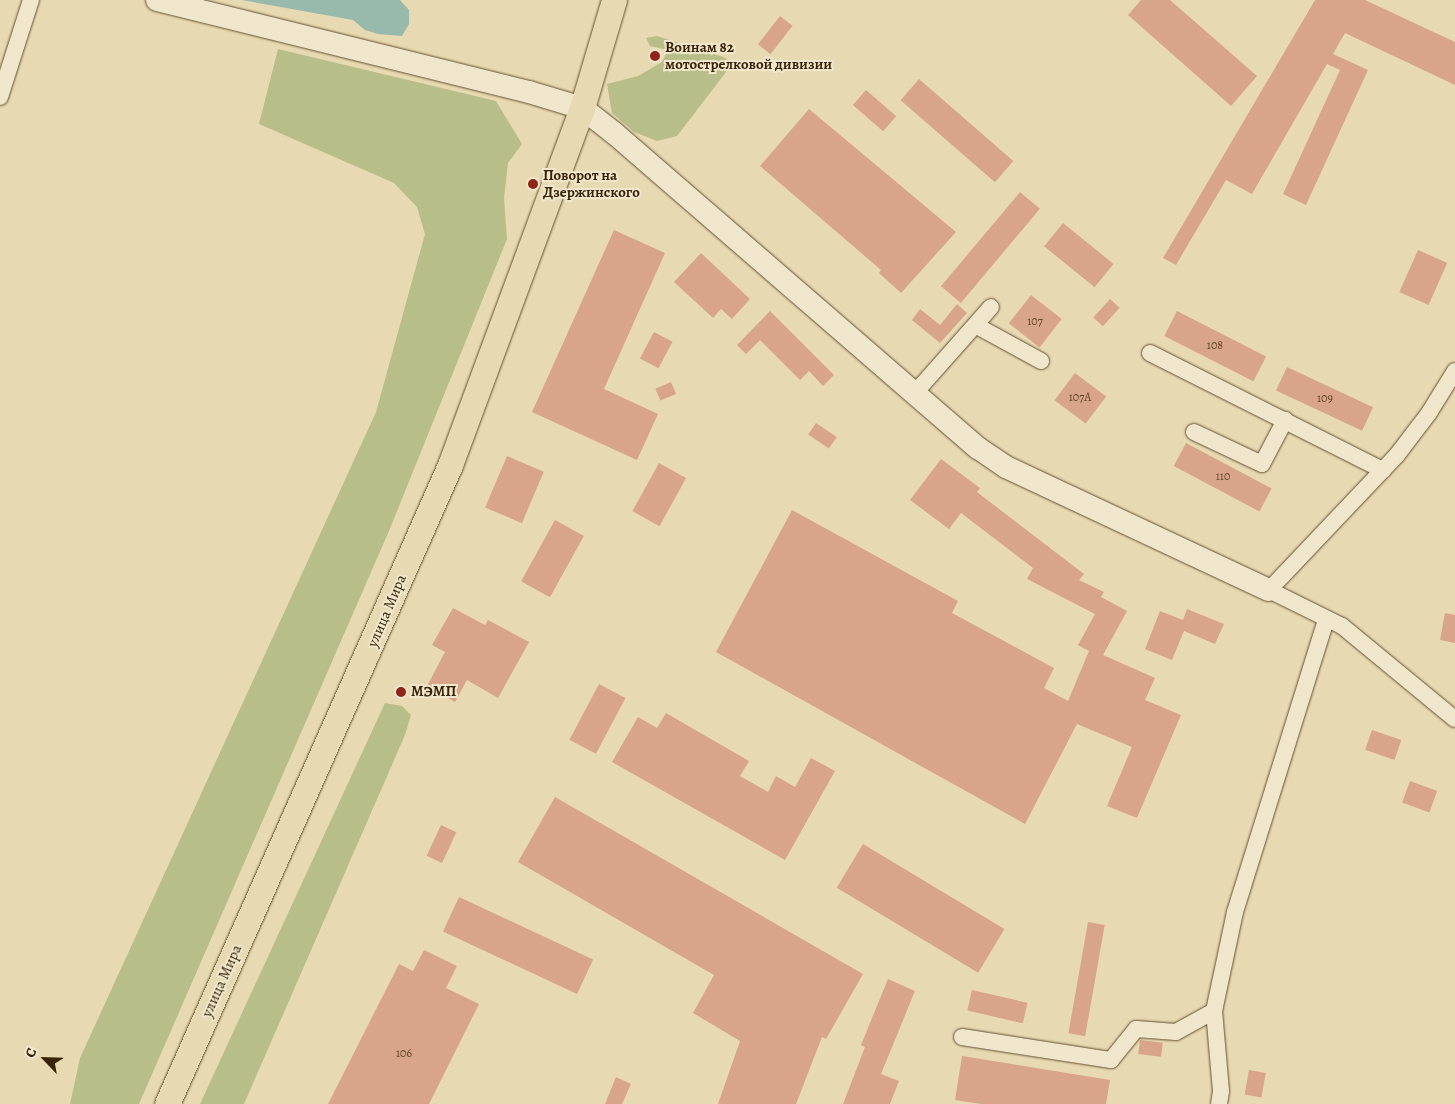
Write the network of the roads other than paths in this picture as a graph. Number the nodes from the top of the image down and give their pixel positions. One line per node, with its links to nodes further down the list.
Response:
1 (31, 0): 4 (street)
2 (157, 0): 5 (street)
3 (614, 0): 5 (main road, улица Мира)
4 (0, 97)
5 (582, 108): 11 (street); 20 (main road, улица Мира)
6 (991, 307): 7 (street)
7 (977, 326): 9 (street); 11 (street)
8 (1150, 353): 12 (street)
9 (1041, 361)
10 (1455, 371): 14 (street)
11 (914, 394): 15 (street)
12 (1285, 420): 13 (street); 14 (street)
13 (1194, 432)
14 (1383, 470): 15 (street)
15 (1269, 590): 16 (street)
16 (1326, 619): 17 (street); 18 (street)
17 (1455, 719)
18 (1214, 1012): 19 (street); 21 (street)
19 (962, 1037)
20 (167, 1104)
21 (1220, 1104)

